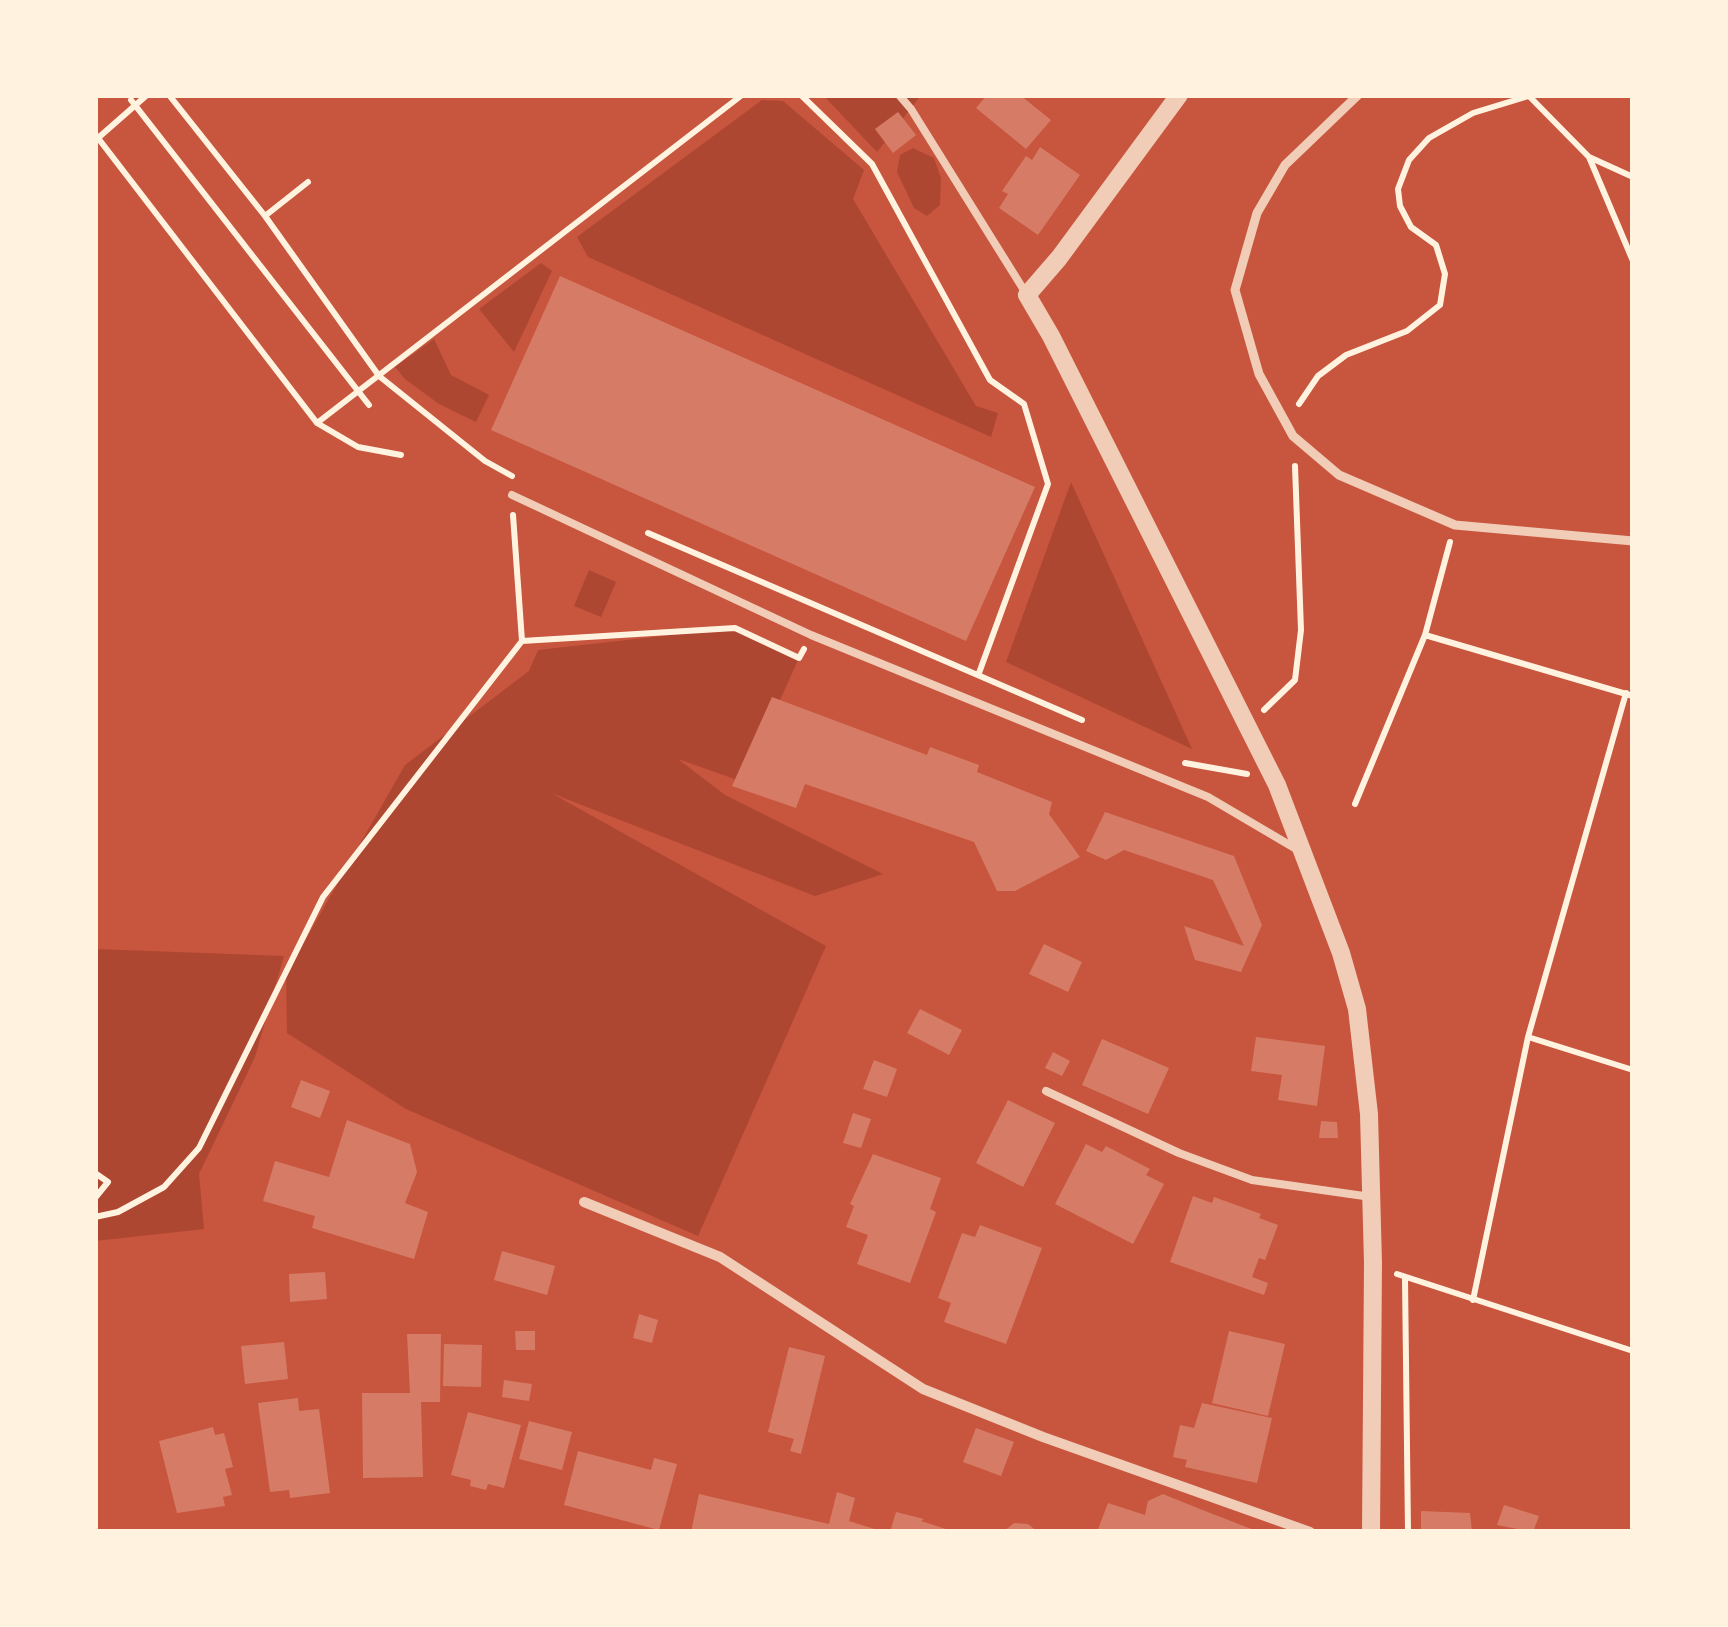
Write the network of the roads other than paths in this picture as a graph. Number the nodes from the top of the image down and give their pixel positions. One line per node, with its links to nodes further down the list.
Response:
1 (899, 95): 4 (lane)
2 (1179, 95): 4 (street)
3 (1358, 95): 6 (street)
4 (1027, 294): 7 (street)
5 (512, 496): 7 (lane)
6 (1633, 540)
7 (1306, 855): 9 (street)
8 (1046, 1091): 9 (lane)
9 (1371, 1197): 12 (street)
10 (584, 1202): 11 (street)
11 (1310, 1532)
12 (1371, 1532)

